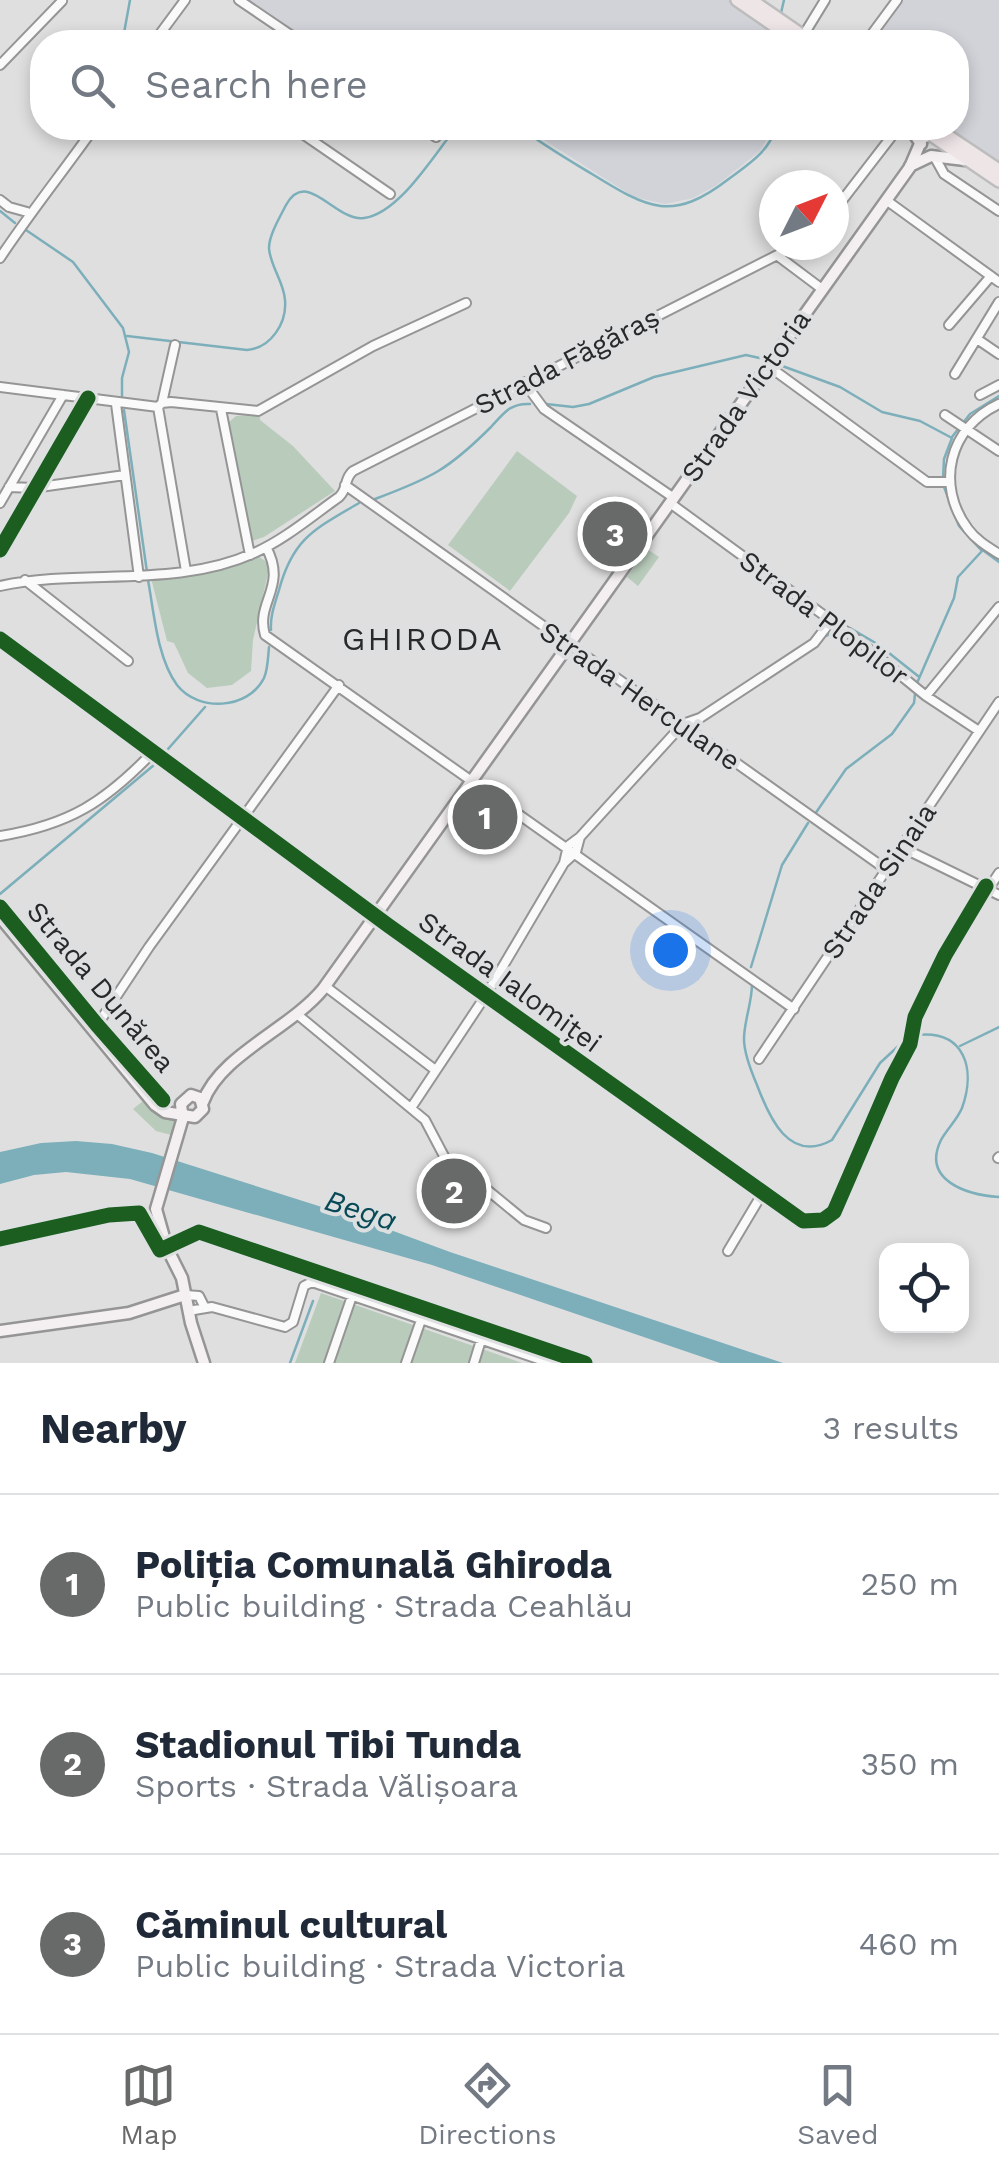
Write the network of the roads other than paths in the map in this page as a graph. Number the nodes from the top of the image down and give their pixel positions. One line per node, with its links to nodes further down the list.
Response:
1 (62, 0): 8 (street)
2 (184, 0): 9 (street)
3 (240, 0): 10 (street)
4 (737, 0): 11 (main road)
5 (751, 0): 12 (main road)
6 (825, 0): 13 (street)
7 (897, 0): 14 (street)
8 (33, 30)
9 (162, 30)
10 (281, 30)
11 (787, 30)
12 (791, 30)
13 (809, 30)
14 (875, 30)
15 (30, 34): 16 (street)
16 (0, 65)
17 (85, 140): 34 (street)
18 (311, 140): 30 (street)
19 (889, 140): 29 (street)
20 (922, 140): 26 (street, Strada Victoria)
21 (925, 140): 24 (street)
22 (938, 140): 25 (main road)
23 (955, 140): 27 (main road)
24 (932, 156): 25 (street); 26 (street, Strada Victoria); 33 (street)
25 (973, 163): 28 (main road)
26 (910, 167): 32 (street, Strada Victoria)
27 (999, 170)
28 (999, 181)
29 (849, 192)
30 (390, 194)
31 (0, 200): 34 (street)
32 (886, 200): 38 (street); 39 (street, Strada Victoria)
33 (999, 210)
34 (27, 212): 35 (street)
35 (0, 258)
36 (770, 260): 48 (street, Strada Făgăraș)
37 (784, 260): 39 (street)
38 (995, 279): 42 (street)
39 (822, 288): 46 (street, Strada Victoria)
40 (999, 302): 43 (street)
41 (466, 303): 57 (street)
42 (949, 324)
43 (977, 339): 45 (street); 47 (street)
44 (175, 345): 56 (street)
45 (999, 354)
46 (767, 366): 62 (street); 67 (street, Strada Victoria)
47 (955, 374)
48 (524, 382): 63 (street, Strada Făgăraș); 67 (street, Strada Plopilor)
49 (999, 386): 52 (street)
50 (0, 387): 51 (street)
51 (62, 395): 53 (street); 64 (street)
52 (980, 395)
53 (84, 398): 54 (street); 65 (street)
54 (116, 404): 56 (street); 61 (street)
55 (999, 404): 59 (street)
56 (160, 405): 57 (street); 73 (street)
57 (221, 410): 72 (street)
58 (945, 414): 59 (street)
59 (962, 426): 60 (street); 62 (street)
60 (999, 451)
61 (125, 474): 65 (street); 74 (street)
62 (946, 483): 71 (street)
63 (345, 486): 70 (street, Strada Făgăraș); 80 (street, Strada Herculane)
64 (10, 487): 65 (street); 66 (street)
65 (33, 488): 68 (street)
66 (1, 499): 68 (street)
67 (672, 500): 78 (street, Strada Plopilor); 80 (street, Strada Victoria)
68 (19, 512): 69 (street)
69 (0, 545)
70 (266, 547): 72 (street, Strada Făgăraș); 82 (street)
71 (999, 554)
72 (250, 555): 73 (street, Strada Făgăraș)
73 (186, 571): 74 (street, Strada Făgăraș)
74 (144, 576): 75 (street, Strada Făgăraș)
75 (25, 580): 76 (street, Strada Făgăraș); 81 (street)
76 (0, 586)
77 (999, 607): 83 (street)
78 (831, 620): 83 (street, Strada Plopilor); 85 (street)
79 (0, 639): 87 (street, Strada Ialomiței)
80 (568, 646): 85 (street, Strada Herculane); 88 (street, Strada Victoria)
81 (128, 661)
82 (339, 685): 88 (street); 89 (street)
83 (926, 696): 86 (street, Strada Plopilor)
84 (999, 702): 86 (street, Strada Sinaia)
85 (687, 727): 92 (street); 93 (street, Strada Herculane)
86 (979, 731): 91 (street, Strada Sinaia)
87 (158, 756): 89 (street, Strada Ialomiței); 90 (street)
88 (472, 781): 92 (street); 97 (street, Strada Victoria)
89 (244, 820): 97 (street, Strada Ialomiței); 103 (street)
90 (0, 836)
91 (901, 847): 93 (street, Strada Sinaia); 95 (street)
92 (572, 849): 100 (street); 101 (street)
93 (886, 870): 101 (street, Strada Sinaia)
94 (999, 873): 95 (street)
95 (987, 887): 96 (street); 109 (street, Strada Ialomiței)
96 (999, 895)
97 (376, 916): 99 (street, Strada Victoria); 100 (street, Strada Ialomiței)
98 (0, 917): 103 (street, Strada Dunărea)
99 (325, 986): 102 (street, Strada Victoria); 105 (street)
100 (486, 995): 105 (street); 109 (street, Strada Ialomiței)
101 (794, 1009): 104 (street, Strada Sinaia)
102 (298, 1015): 106 (street, Strada Victoria); 107 (street)
103 (94, 1030): 108 (street, Strada Dunărea)
104 (759, 1060)
105 (434, 1069): 107 (street)
106 (199, 1099): 108 (street, Strada Dunărea); 108 (street, Strada Victoria)
107 (411, 1108): 110 (street)
108 (184, 1112): 112 (street)
109 (762, 1194): 111 (street)
110 (546, 1228)
111 (728, 1251)
112 (185, 1295): 114 (street); 115 (street); 117 (street)
113 (352, 1296): 114 (street); 116 (street); 120 (street)
114 (204, 1306): 115 (street)
115 (188, 1311): 119 (street)
116 (422, 1320): 118 (street); 121 (street)
117 (0, 1332)
118 (482, 1340): 122 (street); 123 (street)
119 (204, 1363)
120 (329, 1363)
121 (406, 1363)
122 (474, 1363)
123 (550, 1363)

